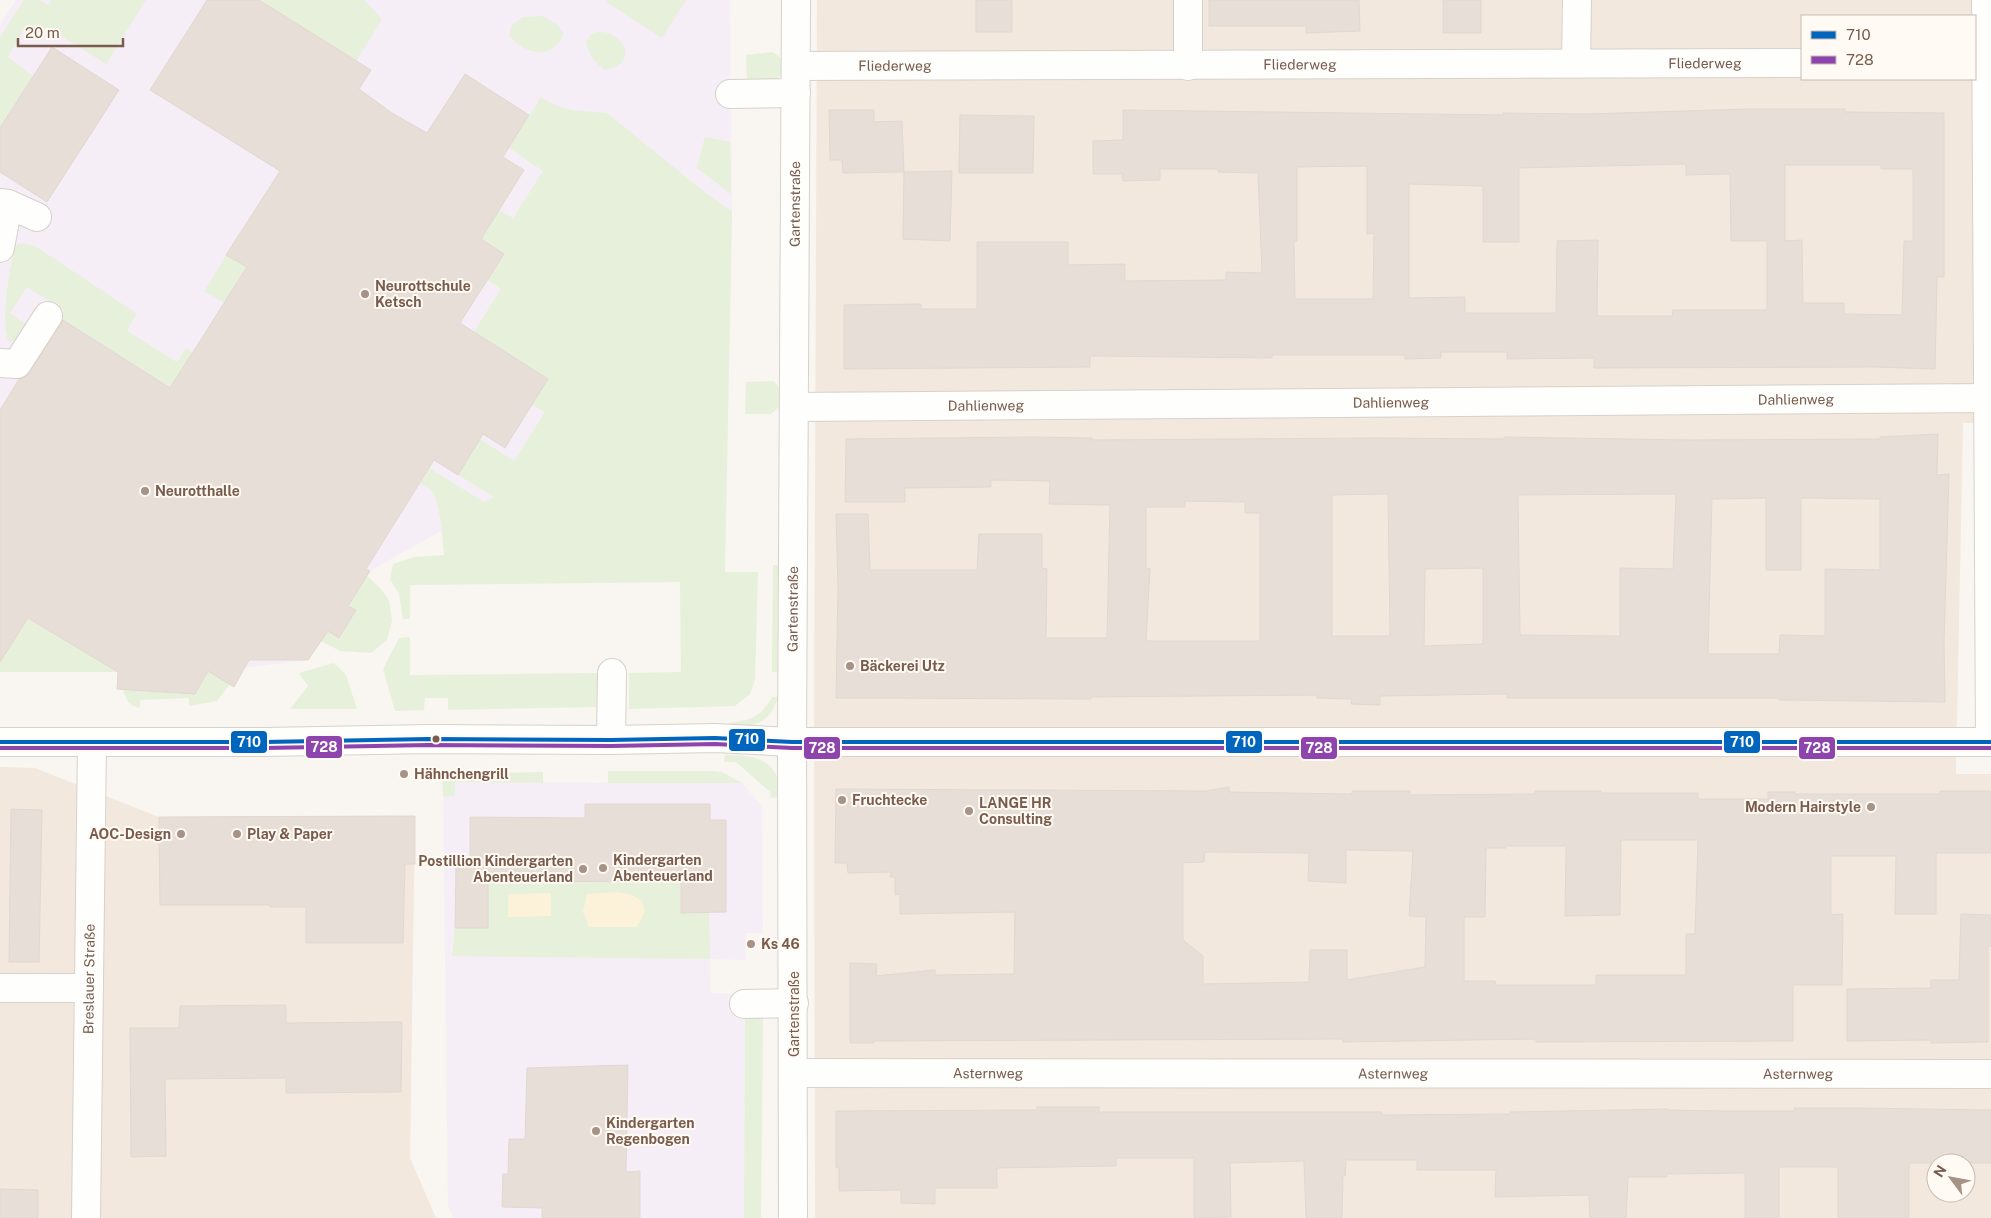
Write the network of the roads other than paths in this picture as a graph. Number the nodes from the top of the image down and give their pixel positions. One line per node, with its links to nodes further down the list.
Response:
1 (796, 0): 9 (street, Gartenstraße)
2 (1188, 0): 8 (street)
3 (1576, 0): 5 (street)
4 (1986, 0): 7 (street)
5 (1576, 63): 6 (street, Fliederweg); 8 (street, Fliederweg)
6 (1801, 63)
7 (1980, 63): 16 (street)
8 (1188, 66): 9 (street, Fliederweg)
9 (796, 79): 10 (street, Fliederweg); 17 (street, Gartenstraße)
10 (730, 94)
11 (4, 204): 12 (street); 13 (street)
12 (37, 217)
13 (0, 248)
14 (48, 316): 15 (street)
15 (0, 363)
16 (1988, 398): 17 (street, Dahlienweg); 23 (street)
17 (794, 407): 22 (street, Gartenstraße)
18 (612, 673): 19 (street)
19 (611, 740): 21 (street); 22 (street)
20 (0, 742): 21 (street)
21 (92, 742): 25 (street, Breslauer Straße)
22 (792, 742): 23 (street); 26 (street, Gartenstraße)
23 (1991, 742)
24 (0, 988): 25 (street)
25 (89, 988): 30 (street, Breslauer Straße)
26 (794, 1003): 27 (street); 28 (street, Gartenstraße)
27 (744, 1004)
28 (794, 1073): 29 (street, Asternweg); 31 (street, Gartenstraße)
29 (1991, 1074)
30 (86, 1218)
31 (793, 1218)

